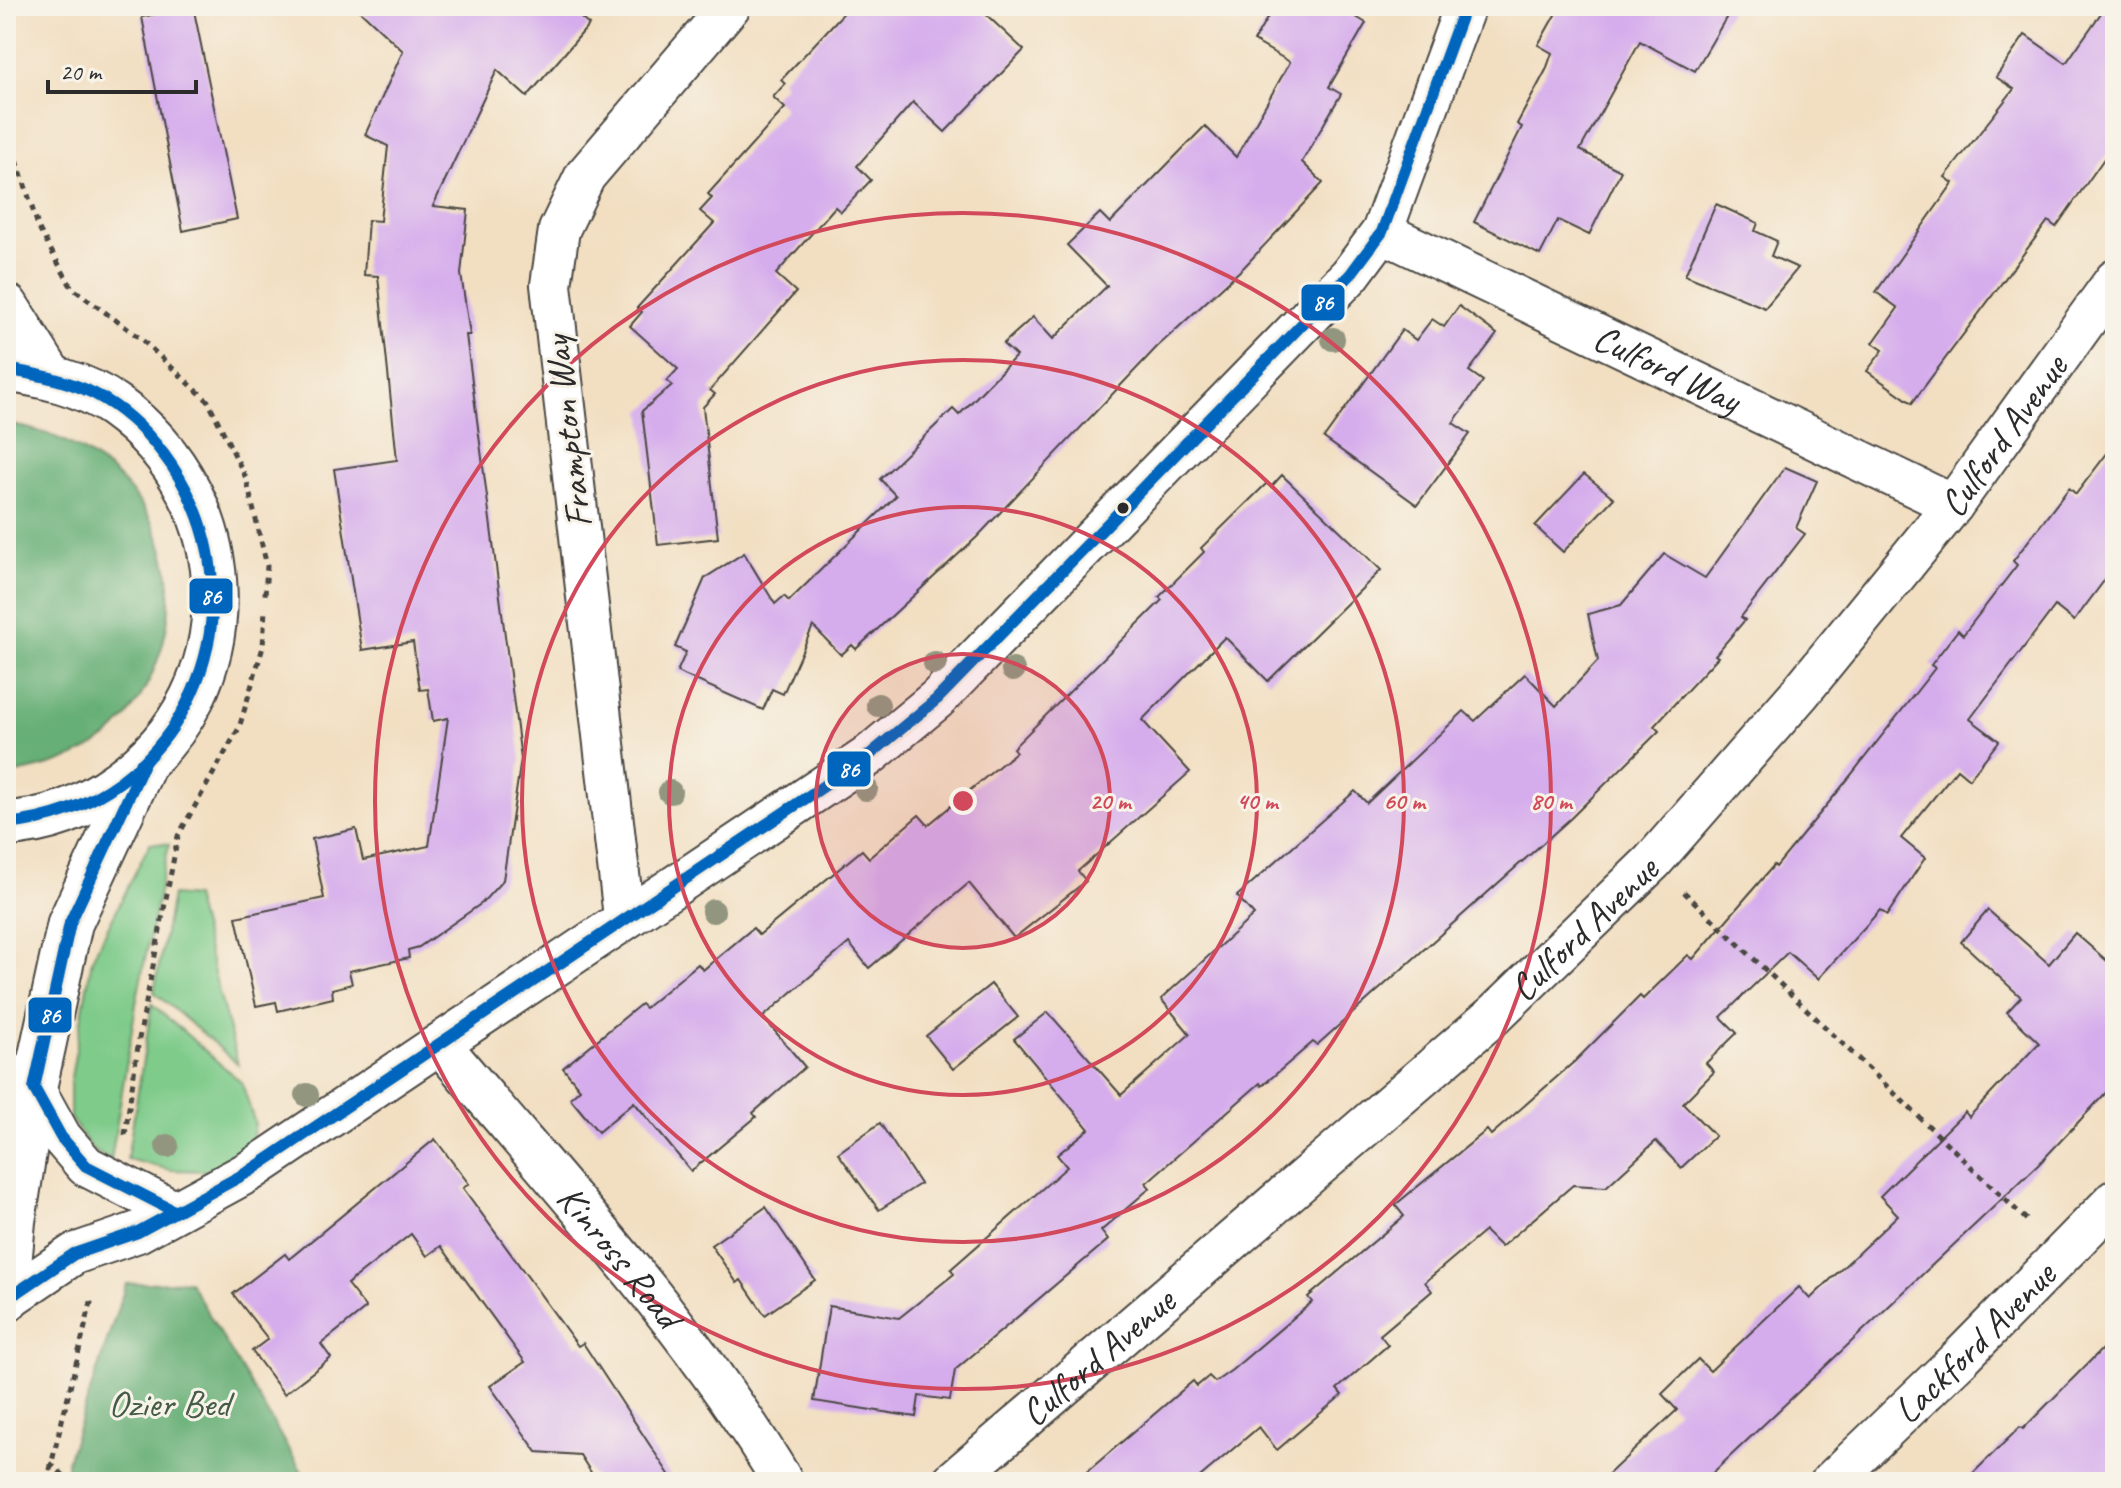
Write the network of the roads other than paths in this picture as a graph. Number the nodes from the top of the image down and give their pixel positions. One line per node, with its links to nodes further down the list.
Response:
1 (730, 6): 11 (street, Frampton Way)
2 (1465, 6): 3 (street)
3 (1382, 232): 8 (street, Culford Way); 11 (street)
4 (2115, 280): 8 (street, Culford Avenue)
5 (6, 306): 7 (main road)
6 (6, 369): 7 (main road)
7 (50, 376): 9 (main road)
8 (1953, 505): 18 (street, Culford Avenue)
9 (143, 766): 10 (main road); 13 (main road)
10 (6, 824)
11 (624, 917): 12 (street)
12 (440, 1044): 15 (street); 17 (street, Kinross Road)
13 (34, 1088): 15 (street); 16 (main road)
14 (2115, 1200): 19 (street, Lackford Avenue)
15 (174, 1211): 16 (street)
16 (6, 1300)
17 (783, 1482)
18 (952, 1482)
19 (1831, 1482)

